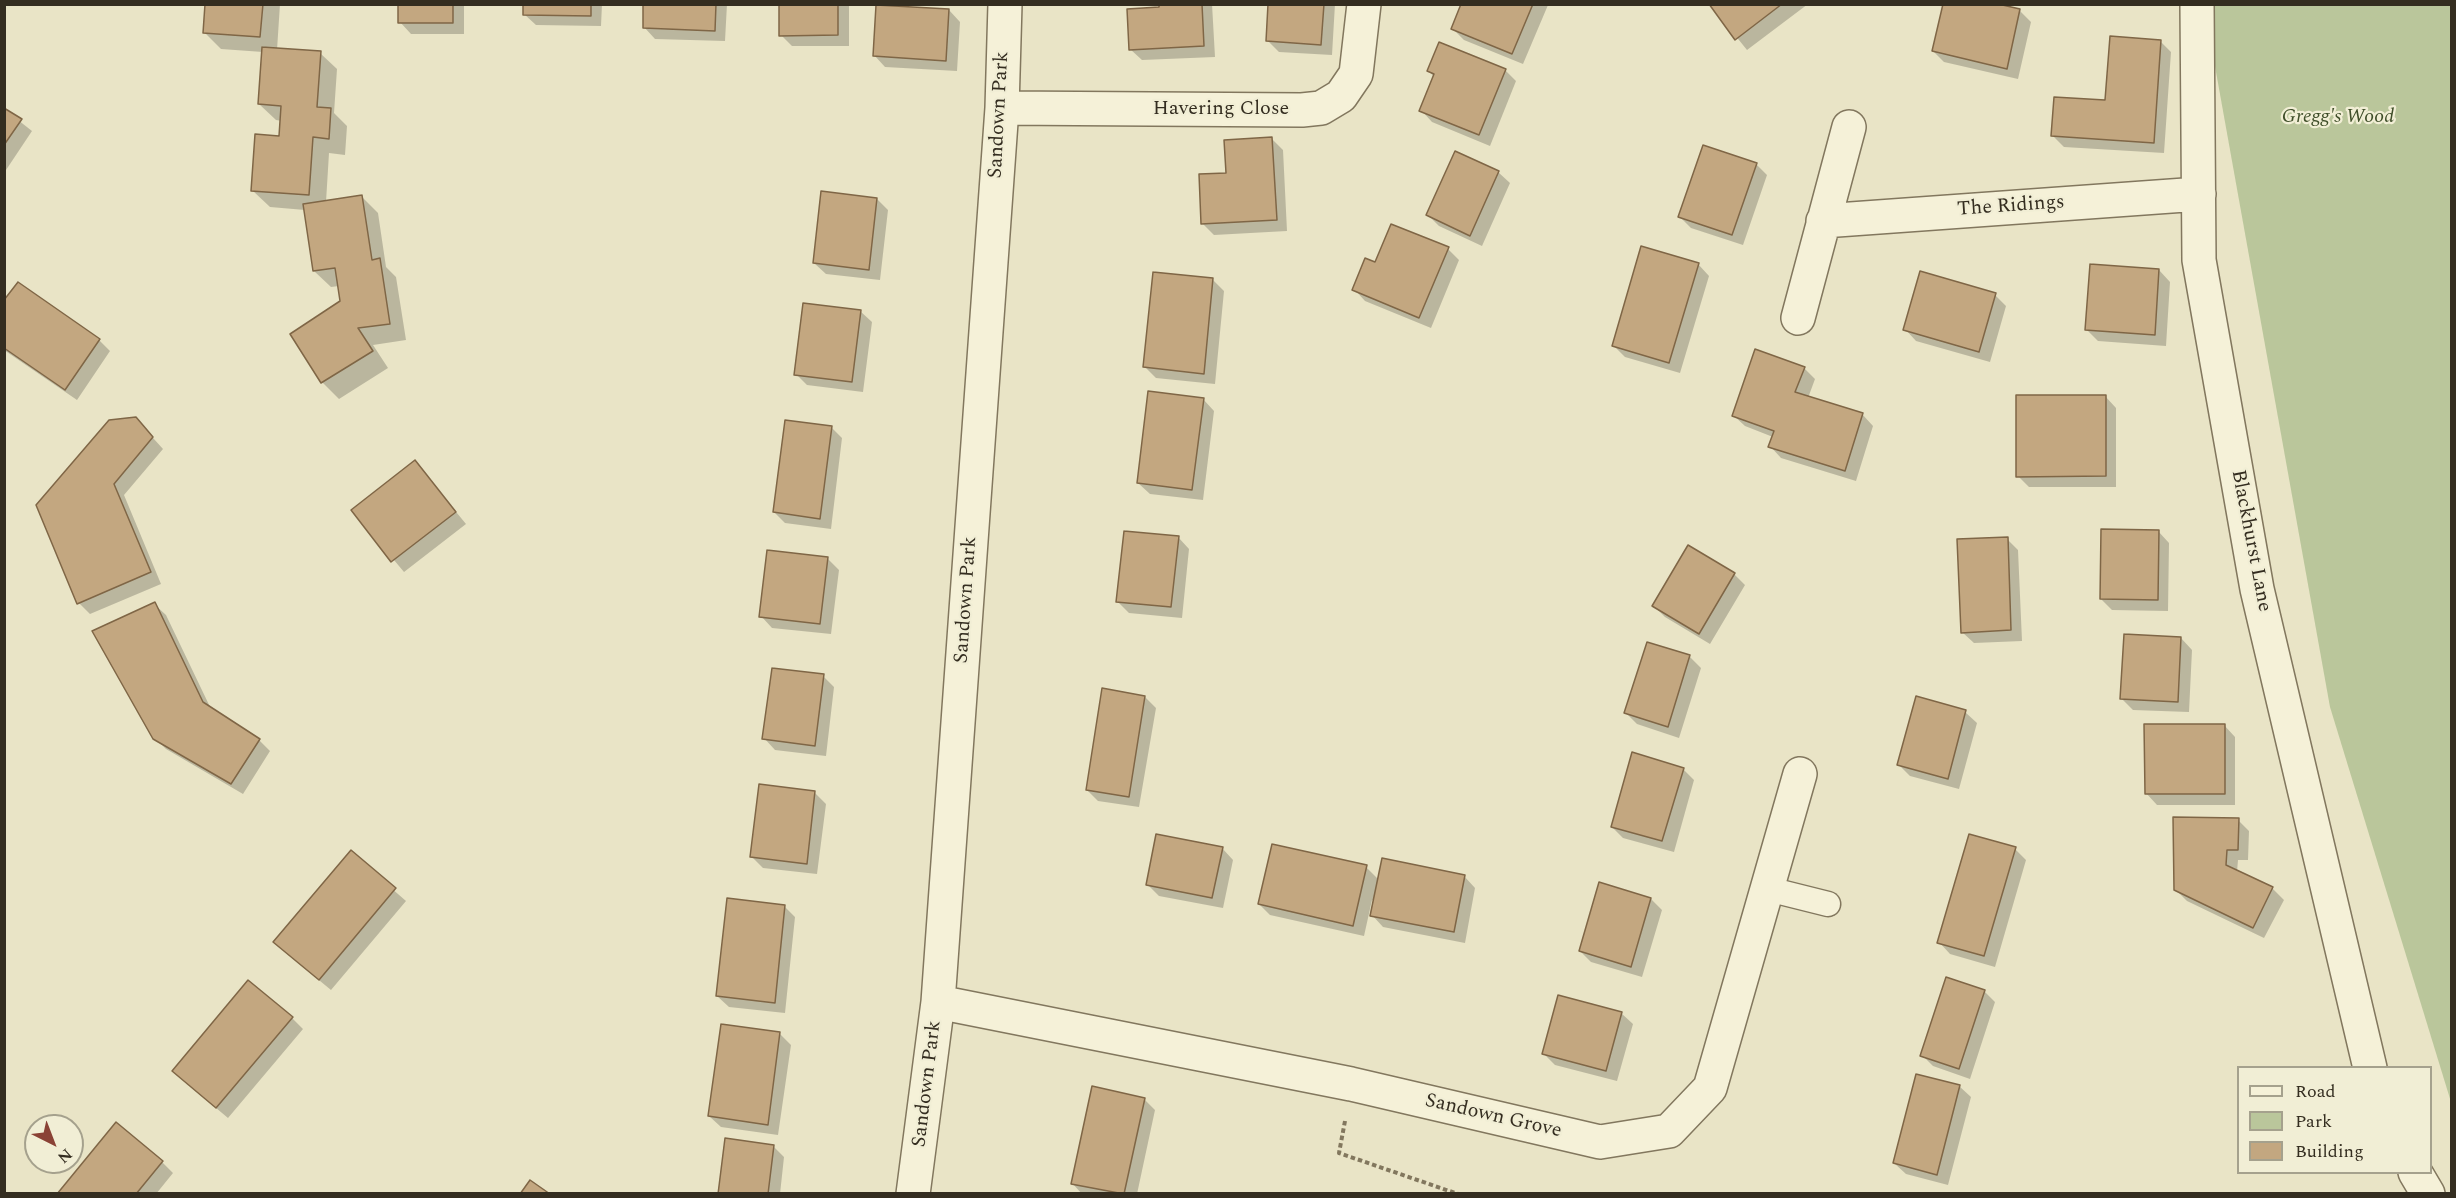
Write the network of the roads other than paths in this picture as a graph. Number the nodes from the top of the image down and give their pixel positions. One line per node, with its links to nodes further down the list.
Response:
1 (1005, 4): 4 (street, Sandown Park)
2 (1364, 4): 4 (street, Havering Close)
3 (2198, 4): 6 (street, Blackhurst Lane)
4 (1002, 108): 12 (street, Sandown Park)
5 (1849, 127): 7 (street)
6 (2199, 194): 7 (street, The Ridings); 13 (street, Blackhurst Lane)
7 (1824, 221): 8 (street)
8 (1798, 318)
9 (1800, 774): 10 (street, Sandown Grove)
10 (1768, 889): 11 (lane); 12 (street, Sandown Grove)
11 (1828, 904)
12 (938, 1002): 15 (street, Sandown Park)
13 (2370, 1066)
14 (2416, 1174): 16 (street)
15 (913, 1194)
16 (2428, 1194)

